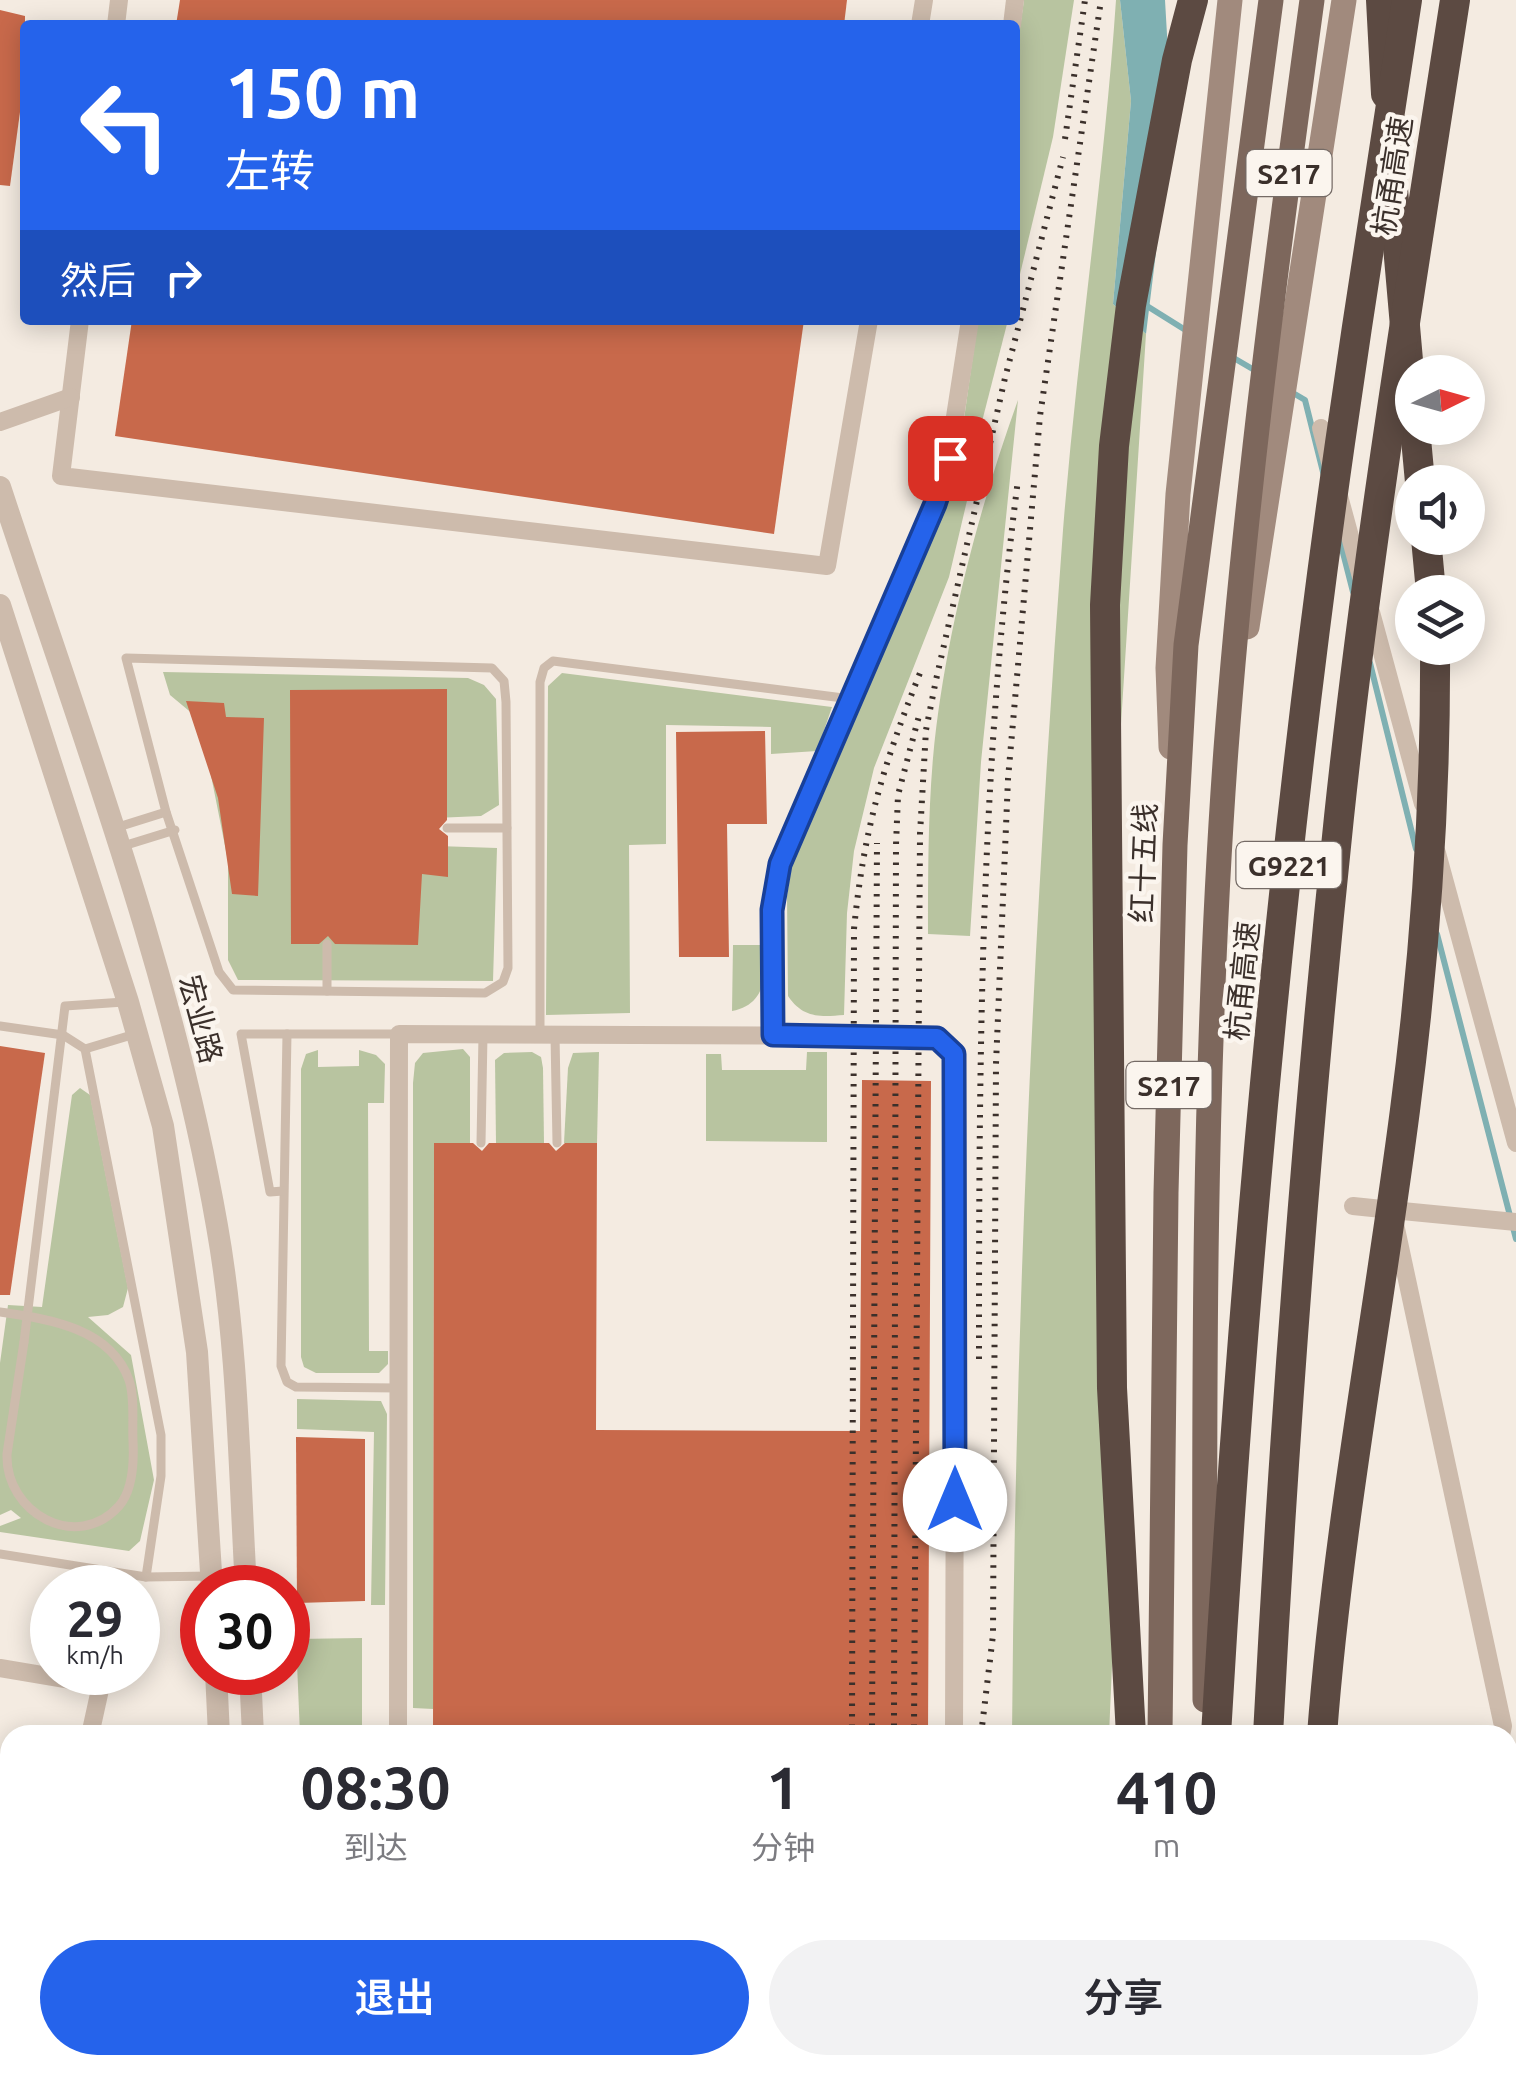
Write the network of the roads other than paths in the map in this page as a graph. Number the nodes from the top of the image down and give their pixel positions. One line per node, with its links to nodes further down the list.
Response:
1 (1193, 0): 61 (highway)
2 (1230, 0): 25 (main road)
3 (1271, 0): 25 (main road, 红十五线 / S217)
4 (1312, 0): 16 (main road, S217)
5 (1344, 0): 16 (main road)
6 (1381, 0): 12 (highway, bridge)
7 (1407, 0): 64 (highway, 杭甬高速 / G9221, bridge)
8 (1455, 0): 65 (highway, 杭甬高速 / G9221, bridge)
9 (79, 325): 13 (street)
10 (868, 325): 13 (street)
11 (969, 325): 20 (street)
12 (1407, 355)
13 (71, 397): 14 (street)
14 (0, 422)
15 (1320, 428): 41 (street)
16 (1262, 476): 63 (main road, S217)
17 (0, 487): 26 (street, 宏业路)
18 (0, 605): 29 (street)
19 (1435, 665): 66 (highway, bridge)
20 (851, 699): 35 (lane); 36 (street)
21 (166, 812): 23 (lane); 24 (lane); 26 (lane)
22 (448, 828): 23 (lane)
23 (506, 828): 28 (lane)
24 (175, 830): 26 (lane); 28 (lane)
25 (1175, 837): 62 (main road, 红十五线 / S217)
26 (116, 838): 52 (street, 宏业路)
27 (326, 944): 28 (lane)
28 (327, 991)
29 (128, 1002): 31 (street); 37 (lane)
30 (0, 1026): 37 (lane)
31 (137, 1033): 38 (lane); 51 (street)
32 (287, 1034): 33 (lane); 42 (lane); 42 (lane)
33 (398, 1034): 34 (street); 47 (street)
34 (483, 1034): 35 (street); 39 (lane)
35 (547, 1035): 36 (street); 40 (lane)
36 (773, 1035): 60 (street)
37 (63, 1036): 38 (lane); 46 (lane, bridge)
38 (85, 1049): 50 (lane)
39 (481, 1143)
40 (557, 1143)
41 (1516, 1144)
42 (283, 1191): 47 (lane)
43 (1353, 1206): 44 (street)
44 (1392, 1210): 45 (street); 67 (street)
45 (1507, 1222)
46 (0, 1312)
47 (401, 1388): 59 (street)
48 (0, 1554): 49 (lane)
49 (70, 1565)
50 (148, 1565)
51 (210, 1565)
52 (245, 1565)
53 (0, 1668): 56 (street)
54 (217, 1695): 57 (street)
55 (251, 1695): 58 (street)
56 (92, 1725)
57 (219, 1725)
58 (253, 1725)
59 (398, 1725)
60 (954, 1725)
61 (1129, 1725)
62 (1160, 1725)
63 (1206, 1725)
64 (1217, 1725)
65 (1269, 1725)
66 (1323, 1725)
67 (1500, 1725)

